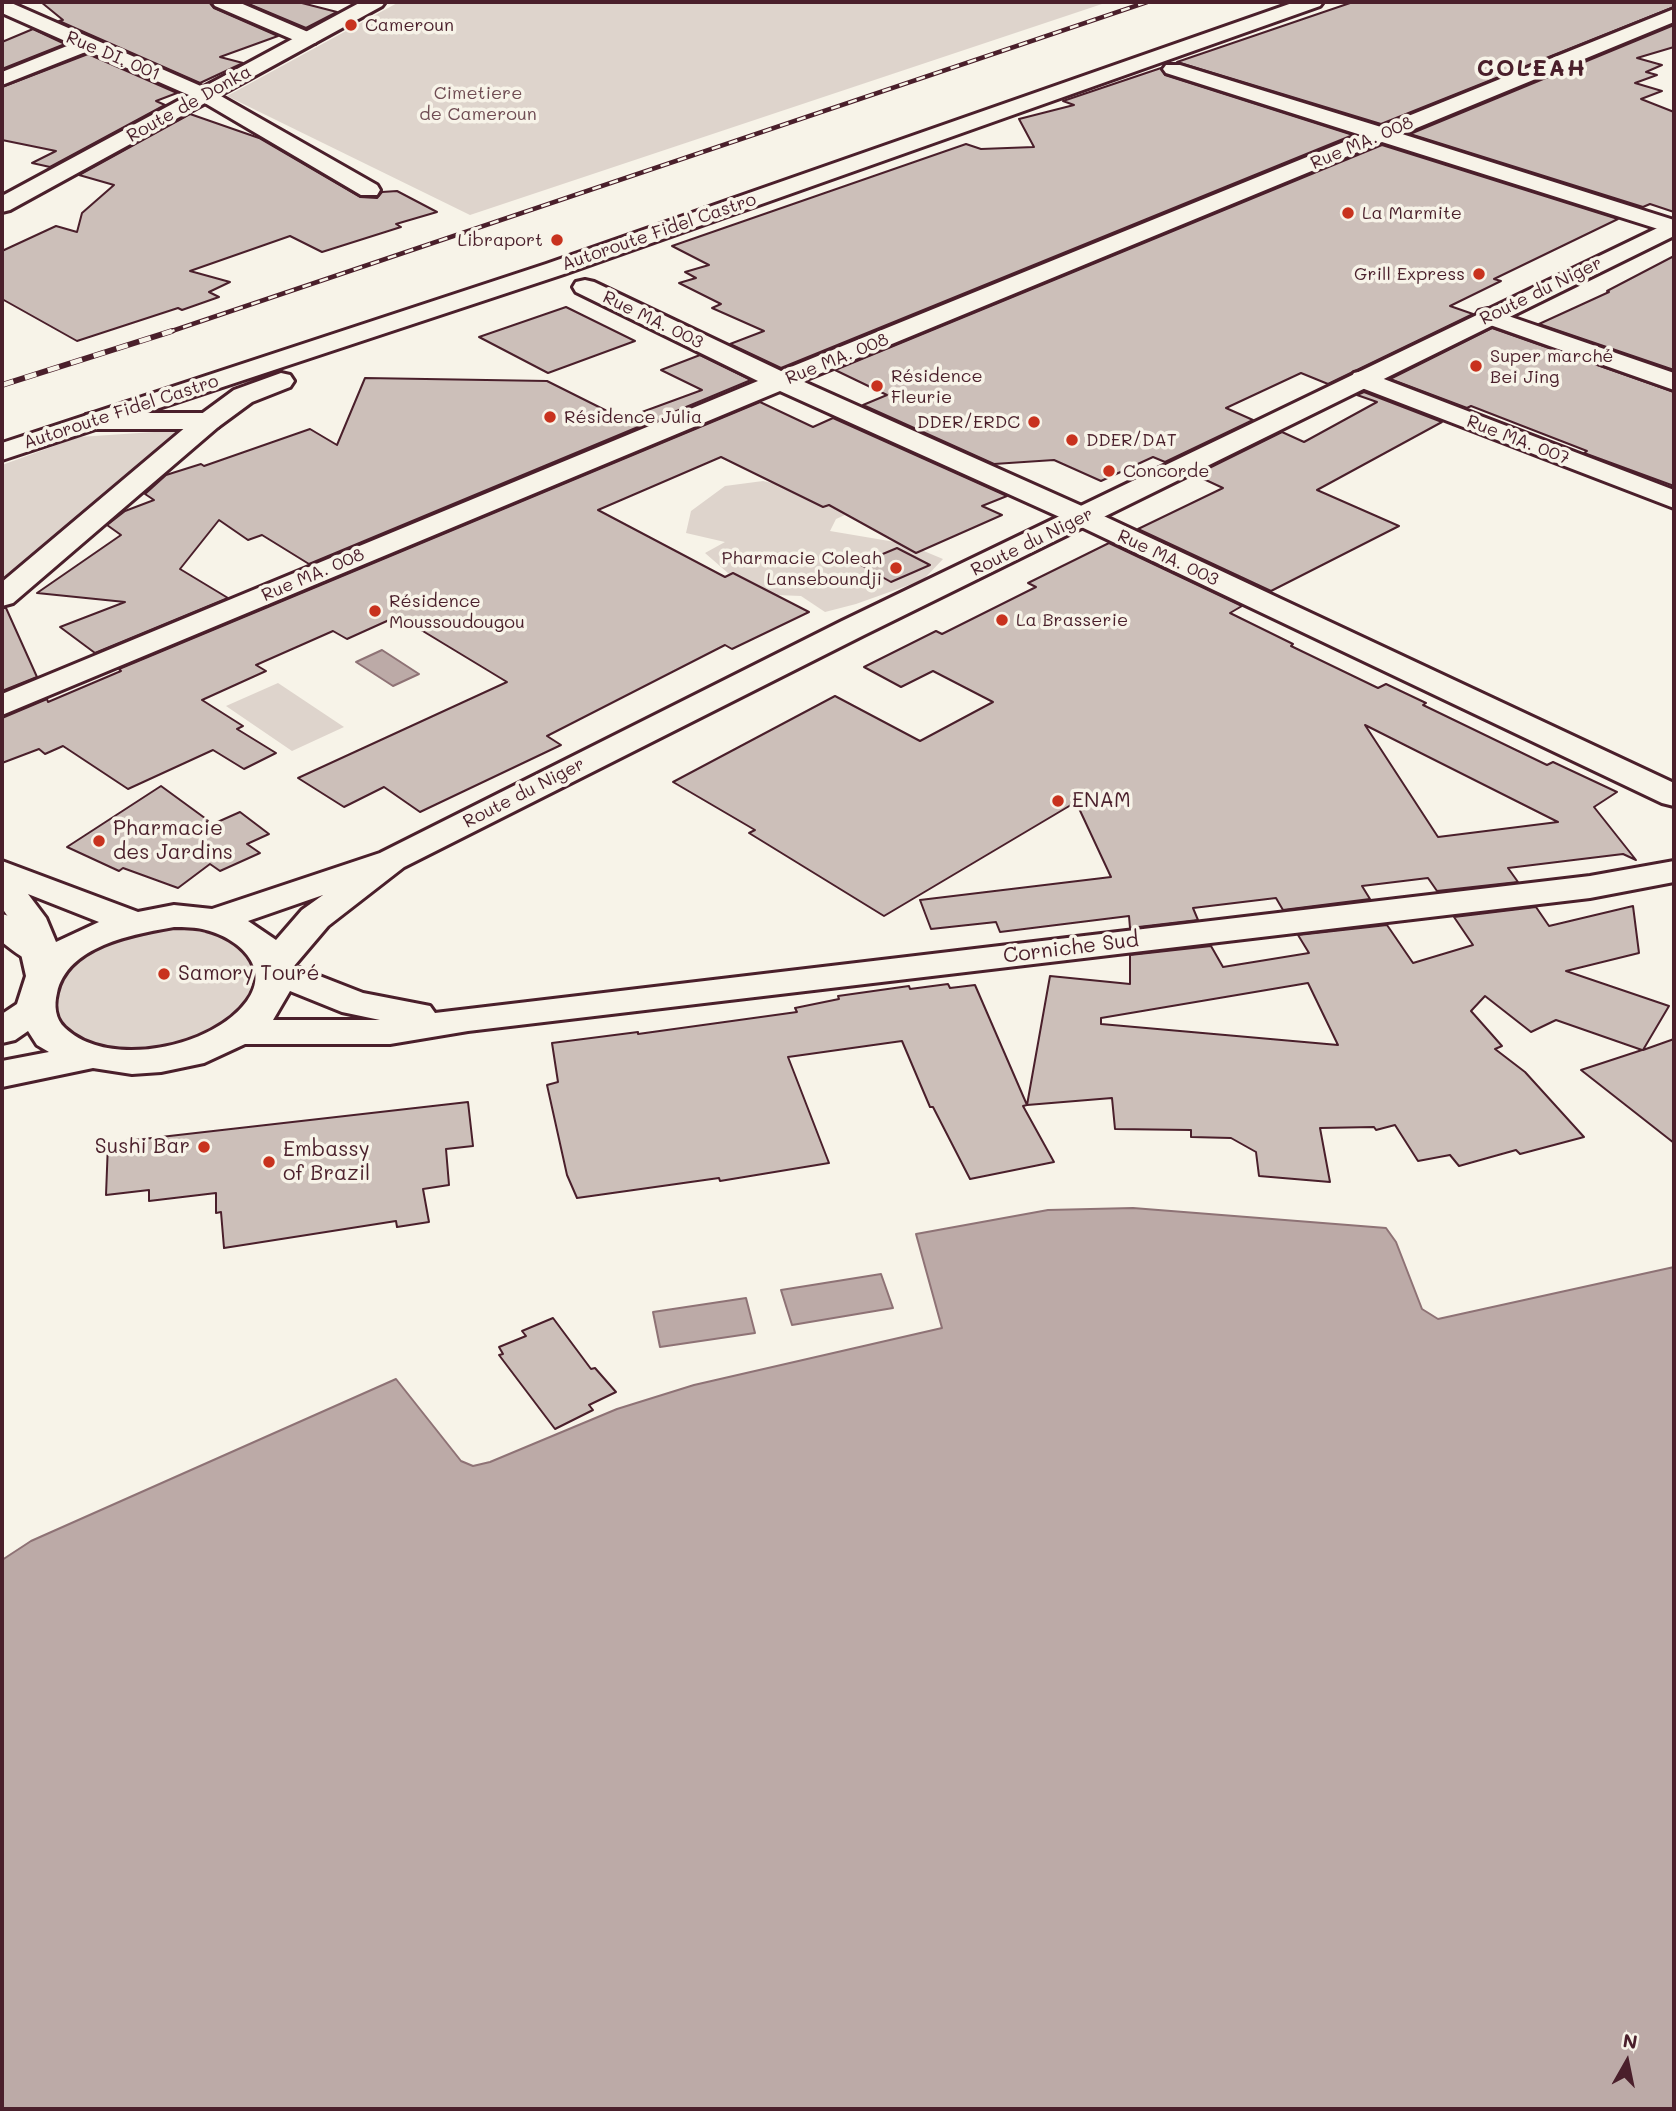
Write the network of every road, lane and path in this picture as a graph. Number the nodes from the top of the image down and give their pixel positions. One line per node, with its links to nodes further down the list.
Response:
1 (222, 2): 7 (main road)
2 (375, 2): 7 (main road, Route de Donka)
3 (1271, 2): 24 (main road, Autoroute Fidel Castro)
4 (1313, 2): 16 (main road, Autoroute Fidel Castro)
5 (2, 6): 8 (main road, Rue DI. 001)
6 (1674, 15): 12 (main road, Rue MA. 008)
7 (308, 39): 11 (main road, Route de Donka)
8 (86, 45): 10 (main road); 11 (main road, Rue DI. 001)
9 (1173, 69): 12 (main road)
10 (2, 79)
11 (205, 95): 13 (main road, Rue DI. 001); 14 (main road, Route de Donka)
12 (1382, 134): 15 (main road); 20 (main road, Rue MA. 008)
13 (369, 190)
14 (2, 205)
15 (1674, 227): 18 (main road, Route du Niger)
16 (613, 248): 22 (main road, Autoroute Fidel Castro); 23 (main road)
17 (585, 287): 20 (main road, Rue MA. 003)
18 (1488, 316): 19 (main road, Route du Niger); 21 (main road)
19 (1363, 379): 26 (main road, Rue MA. 007); 27 (main road, Route du Niger)
20 (780, 382): 27 (main road, Rue MA. 003); 29 (main road, Rue MA. 008)
21 (1674, 382)
22 (95, 421): 23 (main road); 25 (main road, Autoroute Fidel Castro)
23 (209, 421): 28 (main road)
24 (2, 436)
25 (2, 452)
26 (1674, 500)
27 (1083, 517): 30 (main road, Rue MA. 003); 31 (main road, Route du Niger)
28 (2, 597)
29 (2, 705)
30 (1674, 796)
31 (392, 860): 35 (main road, Route du Niger); 38 (main road, Route du Niger)
32 (2, 871): 36 (main road)
33 (1674, 872): 40 (main road, Corniche Sud)
34 (2, 888): 39 (main road)
35 (215, 920): 36 (main road); 38 (main road)
36 (131, 922): 39 (main road)
37 (2, 925): 39 (main road)
38 (275, 968): 40 (main road); 42 (main road)
39 (40, 979): 41 (main road); 43 (main road)
40 (468, 1019): 42 (main road)
41 (2, 1031)
42 (236, 1032): 43 (main road)
43 (89, 1057): 44 (main road)
44 (2, 1074)

